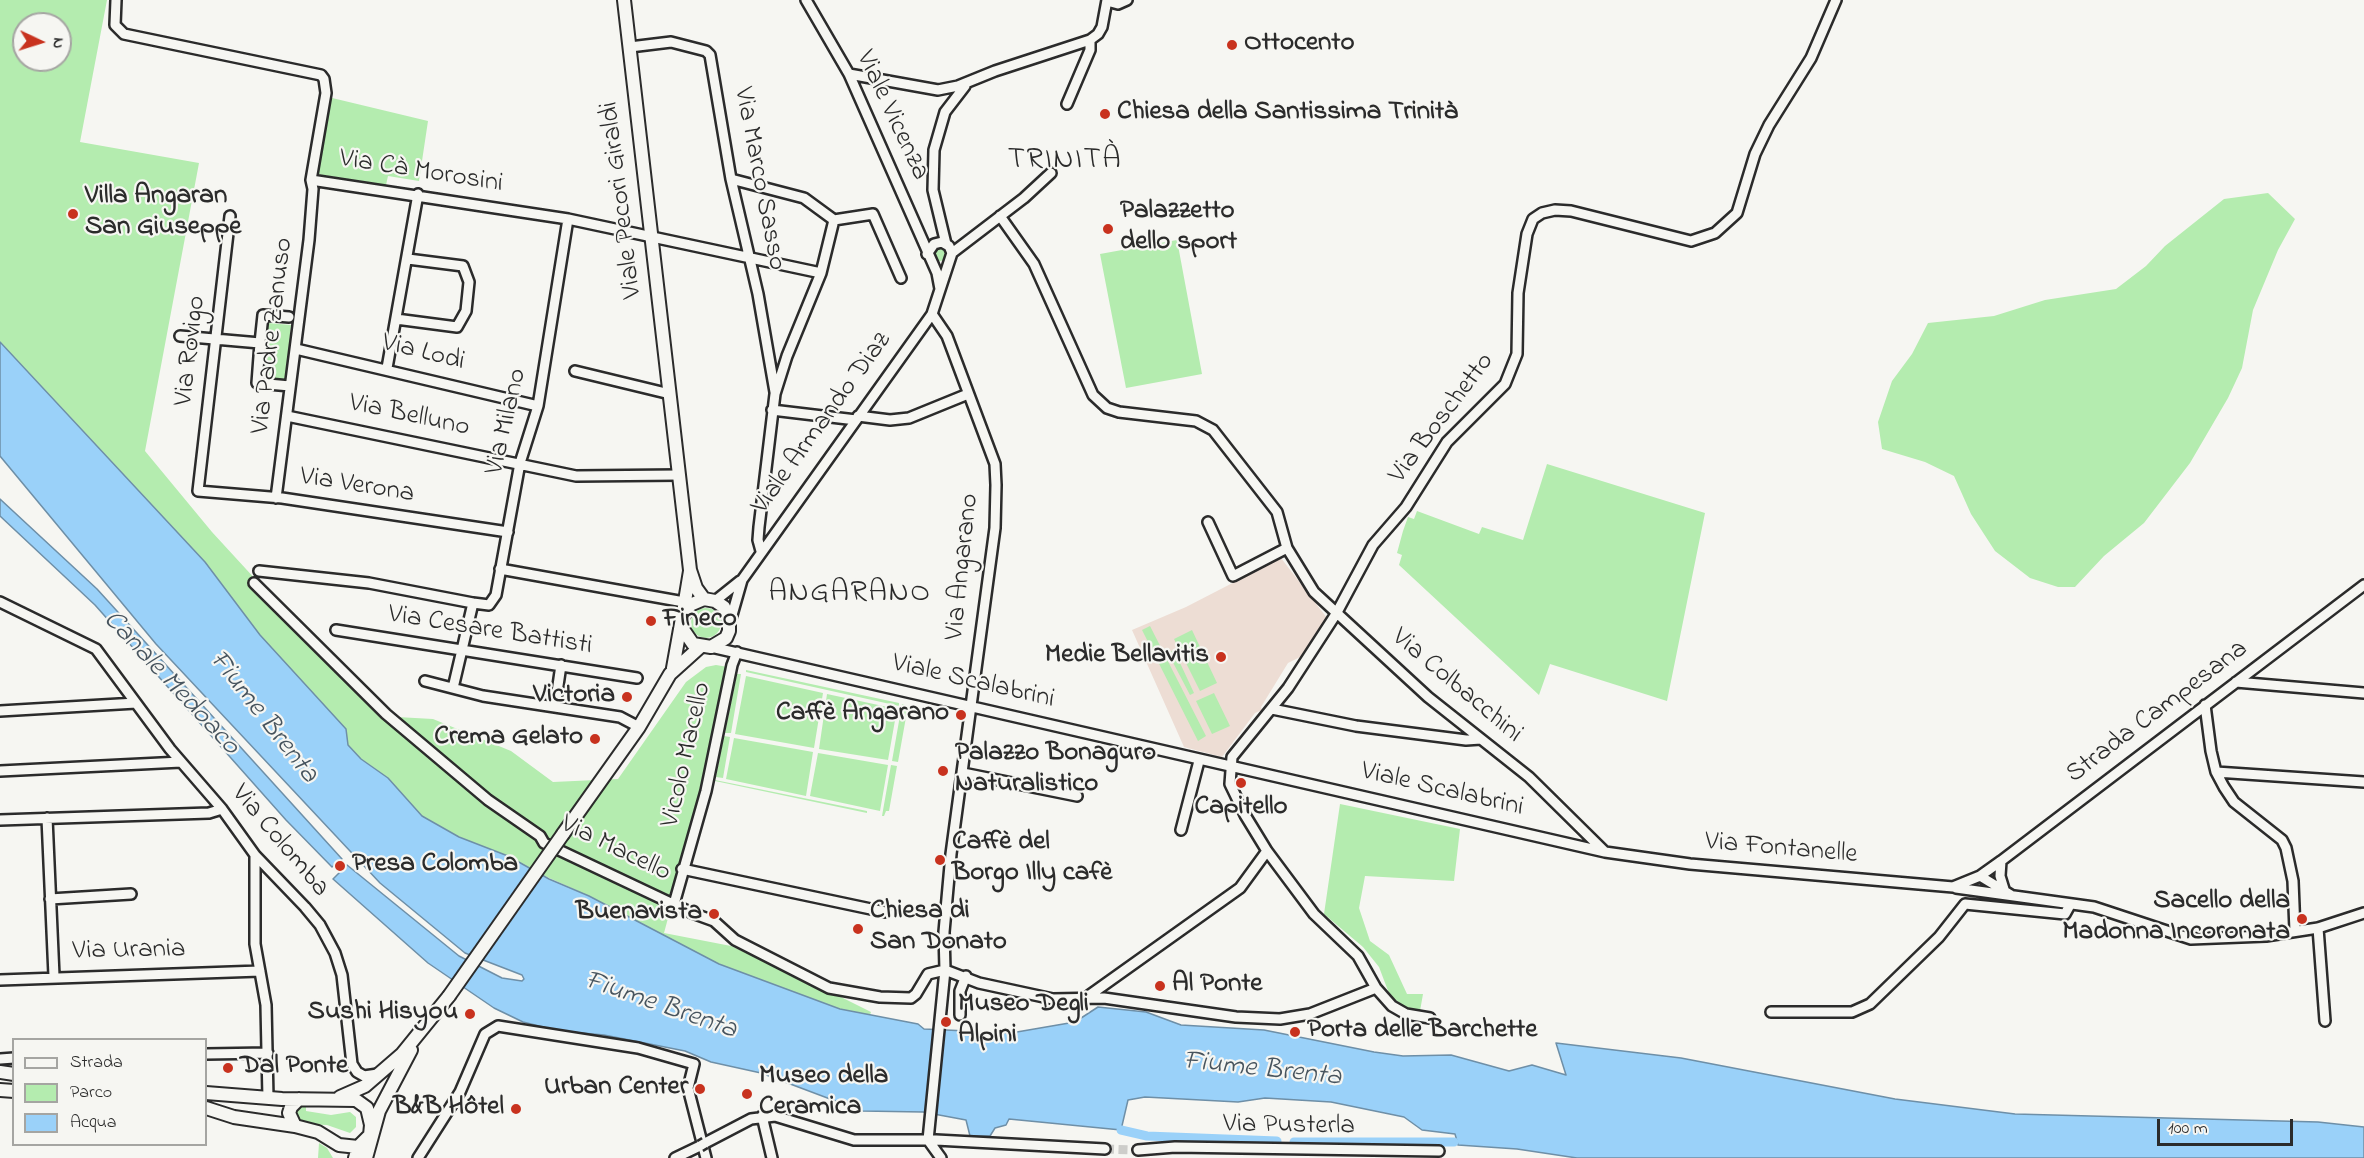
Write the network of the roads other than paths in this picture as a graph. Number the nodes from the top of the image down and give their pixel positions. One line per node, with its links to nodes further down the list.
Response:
1 (116, 0): 16 (street, Via Cà Morosini)
2 (624, 0): 8 (main road, Viale Pecori Giraldi)
3 (806, 0): 9 (street, Viale Vicenza)
4 (1127, 0): 6 (street)
5 (1836, 0): 66 (street, Via Boschetto)
6 (1107, 1): 7 (street)
7 (1090, 40): 10 (street); 12 (street)
8 (630, 47): 15 (street, Via Marco Sasso); 22 (main road, Viale Pecori Giraldi)
9 (849, 74): 11 (street); 24 (street, Viale Vicenza)
10 (966, 84): 11 (street); 13 (street)
11 (938, 90): 13 (street)
12 (1067, 104)
13 (945, 112): 23 (street)
14 (1051, 173): 19 (street)
15 (731, 179): 21 (street); 25 (street, Via Marco Sasso)
16 (311, 180): 17 (street, Via Cà Morosini); 37 (street, Via Padre Zanuso)
17 (418, 194): 20 (street, Via Cà Morosini); 26 (street)
18 (230, 216): 35 (street, Via Rovigo)
19 (1000, 216): 23 (street); 54 (street, Via Colbacchini)
20 (568, 219): 22 (street, Via Cà Morosini); 44 (street, Via Milano)
21 (834, 220): 28 (street); 29 (street)
22 (652, 237): 25 (street, Via Cà Morosini); 41 (main road, Viale Pecori Giraldi)
23 (949, 251): 24 (street); 27 (street); 30 (street, Viale Armando Diaz)
24 (927, 254): 27 (street, Viale Vicenza)
25 (750, 257): 28 (street, Via Cà Morosini); 42 (street, Via Marco Sasso)
26 (408, 259): 33 (street); 33 (street)
27 (932, 264): 30 (street)
28 (821, 273): 42 (street)
29 (901, 278)
30 (940, 294): 31 (street, Viale Armando Diaz)
31 (932, 314): 43 (street, Via Angarano); 47 (street, Viale Armando Diaz)
32 (289, 317): 36 (street)
33 (396, 319): 38 (street)
34 (180, 336): 35 (street)
35 (216, 340): 36 (street); 50 (street, Via Rovigo)
36 (260, 344): 40 (street)
37 (296, 349): 38 (street, Via Lodi); 40 (street, Via Padre Zanuso)
38 (387, 368): 44 (street, Via Lodi)
39 (575, 371): 41 (street)
40 (290, 386): 46 (street, Via Padre Zanuso)
41 (670, 394): 49 (main road, Viale Pecori Giraldi)
42 (776, 394): 45 (street)
43 (968, 394): 47 (street); 82 (street, Via Angarano)
44 (538, 406): 48 (street, Via Milano)
45 (772, 411): 47 (street); 55 (street)
46 (288, 416): 48 (street, Via Belluno); 51 (street, Via Padre Zanuso)
47 (857, 418): 55 (street, Viale Armando Diaz)
48 (520, 463): 49 (street, Via Belluno); 53 (street, Via Milano)
49 (679, 475): 57 (main road, Viale Pecori Giraldi)
50 (198, 491): 51 (street, Via Verona)
51 (276, 498): 53 (street, Via Verona)
52 (1208, 522): 54 (street)
53 (508, 532): 56 (street, Via Milano)
54 (1287, 548): 66 (street, Via Colbacchini)
55 (761, 551): 59 (street, Viale Armando Diaz)
56 (501, 569): 64 (street); 65 (street, Via Milano)
57 (690, 570): 62 (main road, Viale Pecori Giraldi); 64 (main road, Viale Pecori Giraldi)
58 (259, 571): 65 (street)
59 (742, 580): 62 (street, Viale Armando Diaz); 68 (street, Viale Armando Diaz)
60 (254, 583): 112 (street, Via Macello)
61 (2364, 585): 78 (street, Strada Campesana)
62 (710, 600): 67 (main road, Viale Armando Diaz); 68 (main road)
63 (0, 602): 81 (street, Via Colomba)
64 (684, 602): 67 (main road, Viale Pecori Giraldi)
65 (473, 603): 72 (street)
66 (1336, 614): 85 (street); 88 (street, Via Colbacchini)
67 (682, 623): 71 (main road); 75 (main road)
68 (730, 624): 70 (main road, Viale Armando Diaz)
69 (336, 630): 72 (street, Via Cesare Battisti)
70 (726, 638): 71 (main road); 73 (street)
71 (705, 647): 73 (street, Viale Scalabrini); 75 (main road)
72 (463, 649): 74 (street, Via Cesare Battisti); 79 (street)
73 (737, 652): 82 (street, Viale Scalabrini); 105 (street, Vicolo Macello)
74 (561, 665): 76 (street, Via Cesare Battisti); 84 (street)
75 (672, 672): 87 (main road)
76 (636, 678)
77 (425, 681): 79 (street)
78 (2236, 682): 80 (street); 83 (street, Strada Campesana)
79 (453, 688): 84 (street)
80 (2364, 693)
81 (136, 703): 86 (street); 90 (street, Via Colomba)
82 (971, 705): 89 (street, Viale Scalabrini); 94 (street, Via Angarano)
83 (2205, 705): 93 (street); 104 (street, Strada Campesana)
84 (555, 706): 87 (street)
85 (1272, 709): 88 (street); 91 (street)
86 (0, 711)
87 (639, 727): 129 (main road, bridge)
88 (1481, 739): 102 (street, Via Colbacchini)
89 (1198, 760): 91 (street, Viale Scalabrini); 100 (street)
90 (181, 762): 92 (street); 97 (street, Via Colomba)
91 (1230, 766): 101 (street); 102 (street, Viale Scalabrini)
92 (0, 771)
93 (2216, 772): 95 (street); 117 (street)
94 (963, 773): 96 (street); 118 (street, Via Angarano)
95 (2364, 782)
96 (1077, 796)
97 (222, 809): 98 (street); 103 (street, Via Colomba)
98 (47, 818): 99 (street); 111 (street)
99 (0, 820)
100 (1181, 830)
101 (1267, 851): 123 (street); 124 (street)
102 (1605, 852): 107 (street, Via Fontanelle)
103 (255, 855): 119 (street); 133 (street, Via Colomba)
104 (2001, 861): 106 (street, Strada Campesana); 109 (street)
105 (682, 869): 112 (street, Vicolo Macello); 114 (street)
106 (1976, 878): 107 (street, Via Fontanelle); 108 (street); 109 (street, Via Fontanelle)
107 (1953, 887): 108 (street, Via Fontanelle)
108 (1979, 891): 109 (street, Via Fontanelle)
109 (2007, 892): 113 (street, Via Fontanelle)
110 (131, 894): 111 (street)
111 (50, 899): 120 (street)
112 (674, 904): 118 (street, Via Macello)
113 (2070, 905): 117 (street, Via Fontanelle); 125 (street)
114 (885, 912)
115 (2364, 913): 116 (street, Via Fontanelle)
116 (2318, 928): 117 (street, Via Fontanelle); 128 (street)
117 (2295, 931)
118 (945, 970): 121 (street); 143 (street, Via Angarano)
119 (260, 971): 120 (street, Via Urania); 130 (street)
120 (54, 976): 122 (street, Via Urania)
121 (966, 976): 124 (street); 126 (street)
122 (0, 980)
123 (1376, 988): 124 (street); 127 (street)
124 (1087, 997)
125 (1771, 1012)
126 (960, 1015)
127 (1430, 1018)
128 (2325, 1022)
129 (418, 1036): 132 (main road); 142 (main road)
130 (267, 1053): 131 (street); 135 (street)
131 (207, 1054)
132 (402, 1054): 133 (main road); 138 (main road)
133 (378, 1074): 136 (main road)
134 (207, 1093): 135 (main road)
135 (268, 1098): 137 (main road)
136 (336, 1098): 137 (main road); 138 (main road)
137 (299, 1100): 141 (main road)
138 (356, 1100): 142 (main road)
139 (207, 1108): 141 (main road)
140 (762, 1116): 143 (street); 151 (street); 153 (street)
141 (295, 1126): 147 (main road)
142 (370, 1135): 147 (main road); 149 (main road)
143 (928, 1140): 144 (street); 154 (street)
144 (1105, 1149)
145 (1138, 1150): 148 (street, Via Pusterla)
146 (1439, 1151): 148 (street, Via Pusterla)
147 (357, 1152)
148 (1308, 1154)
149 (366, 1158)
150 (418, 1158): 152 (street)
151 (675, 1158)
152 (706, 1158)
153 (772, 1158)
154 (941, 1158)

